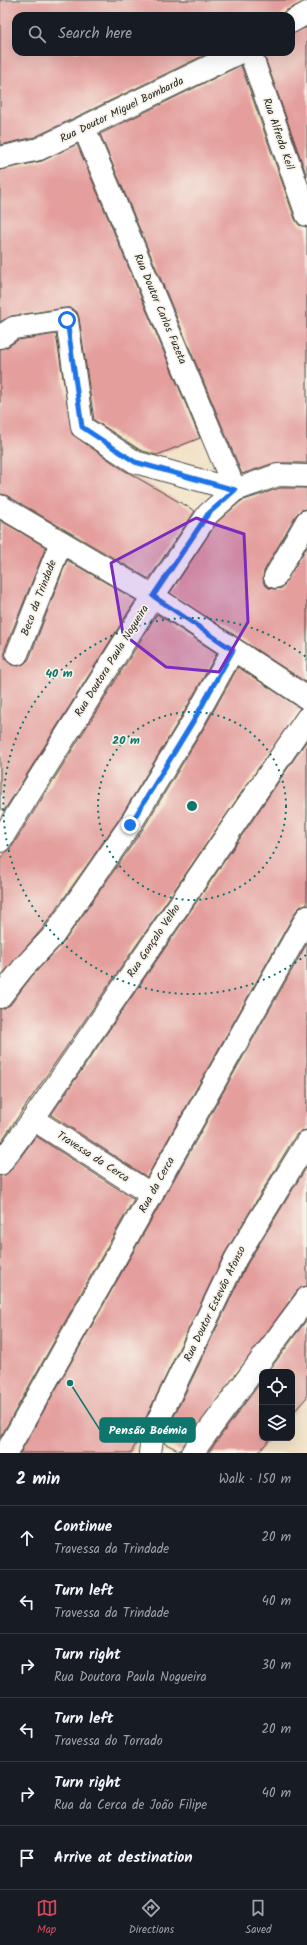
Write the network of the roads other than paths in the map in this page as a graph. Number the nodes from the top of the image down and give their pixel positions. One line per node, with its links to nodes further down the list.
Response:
1 (307, 13): 2 (street)
2 (295, 20)
3 (232, 56): 5 (street, Rua Doutor Miguel Bombarda)
4 (251, 56): 7 (street, Rua Alfredo Keil)
5 (84, 128): 6 (street, Rua Doutor Miguel Bombarda); 10 (street, Rua Doutor Carlos Fuzeta)
6 (0, 158)
7 (307, 215)
8 (0, 337): 10 (street)
9 (307, 476): 10 (street)
10 (235, 490): 15 (street, Rua Doutora Paula Nogueira)
11 (0, 506): 13 (street)
12 (307, 521): 14 (street)
13 (61, 542): 15 (street); 17 (street, Beco da Trindade)
14 (275, 577)
15 (153, 596): 16 (street); 20 (street, Rua Doutora Paula Nogueira)
16 (233, 650): 18 (street); 22 (street)
17 (17, 654)
18 (307, 698)
19 (307, 718): 23 (street, Rua Gonçalo Velho)
20 (2, 833)
21 (307, 917): 26 (street, Rua da Cerca)
22 (0, 998)
23 (33, 1119): 25 (street, Rua Gonçalo Velho); 26 (street, Travessa da Cerca)
24 (307, 1142): 29 (street, Rua Doutor Estevão Afonso)
25 (1, 1160)
26 (152, 1195): 28 (street, Rua da Cerca)
27 (307, 1298): 30 (street)
28 (6, 1453)
29 (150, 1453)
30 (192, 1453)

